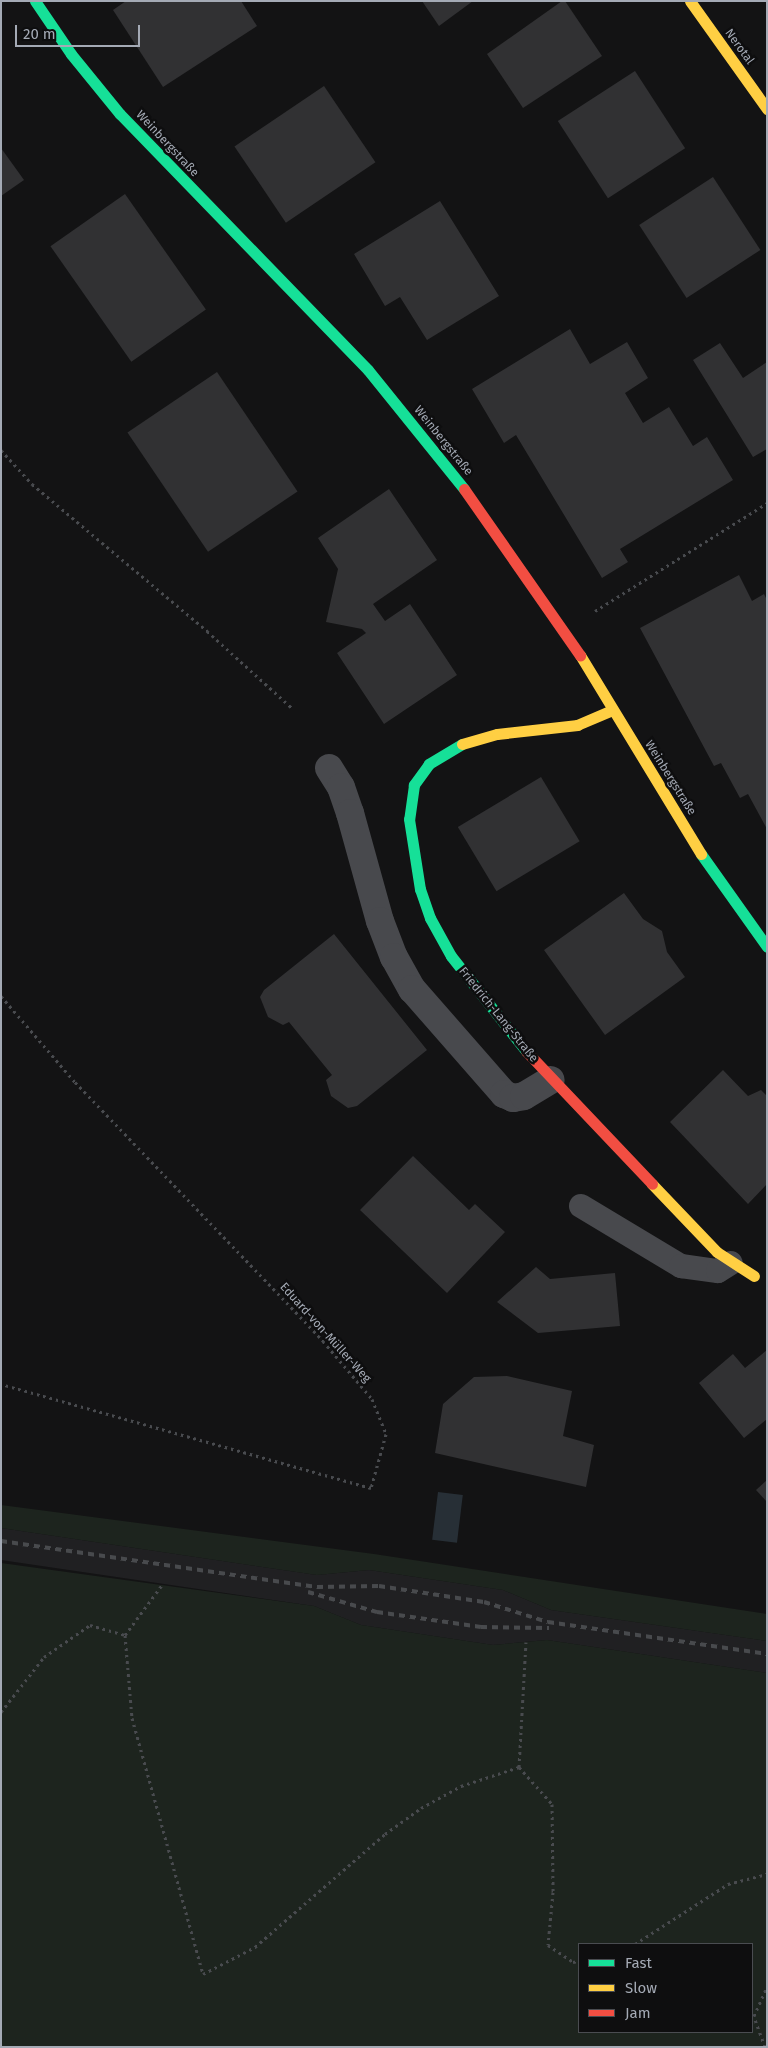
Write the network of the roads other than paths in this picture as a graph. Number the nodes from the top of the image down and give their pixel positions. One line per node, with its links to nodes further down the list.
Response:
1 (35, 1): 4 (street, Weinbergstraße)
2 (690, 1): 3 (street, Nerotal)
3 (767, 109)
4 (612, 710): 6 (street, Weinbergstraße); 7 (street, Friedrich-Lang-Straße)
5 (329, 768): 7 (street)
6 (767, 947)
7 (551, 1080): 9 (street, Friedrich-Lang-Straße)
8 (581, 1206): 9 (lane)
9 (731, 1263): 10 (street, Friedrich-Lang-Straße)
10 (754, 1276)

